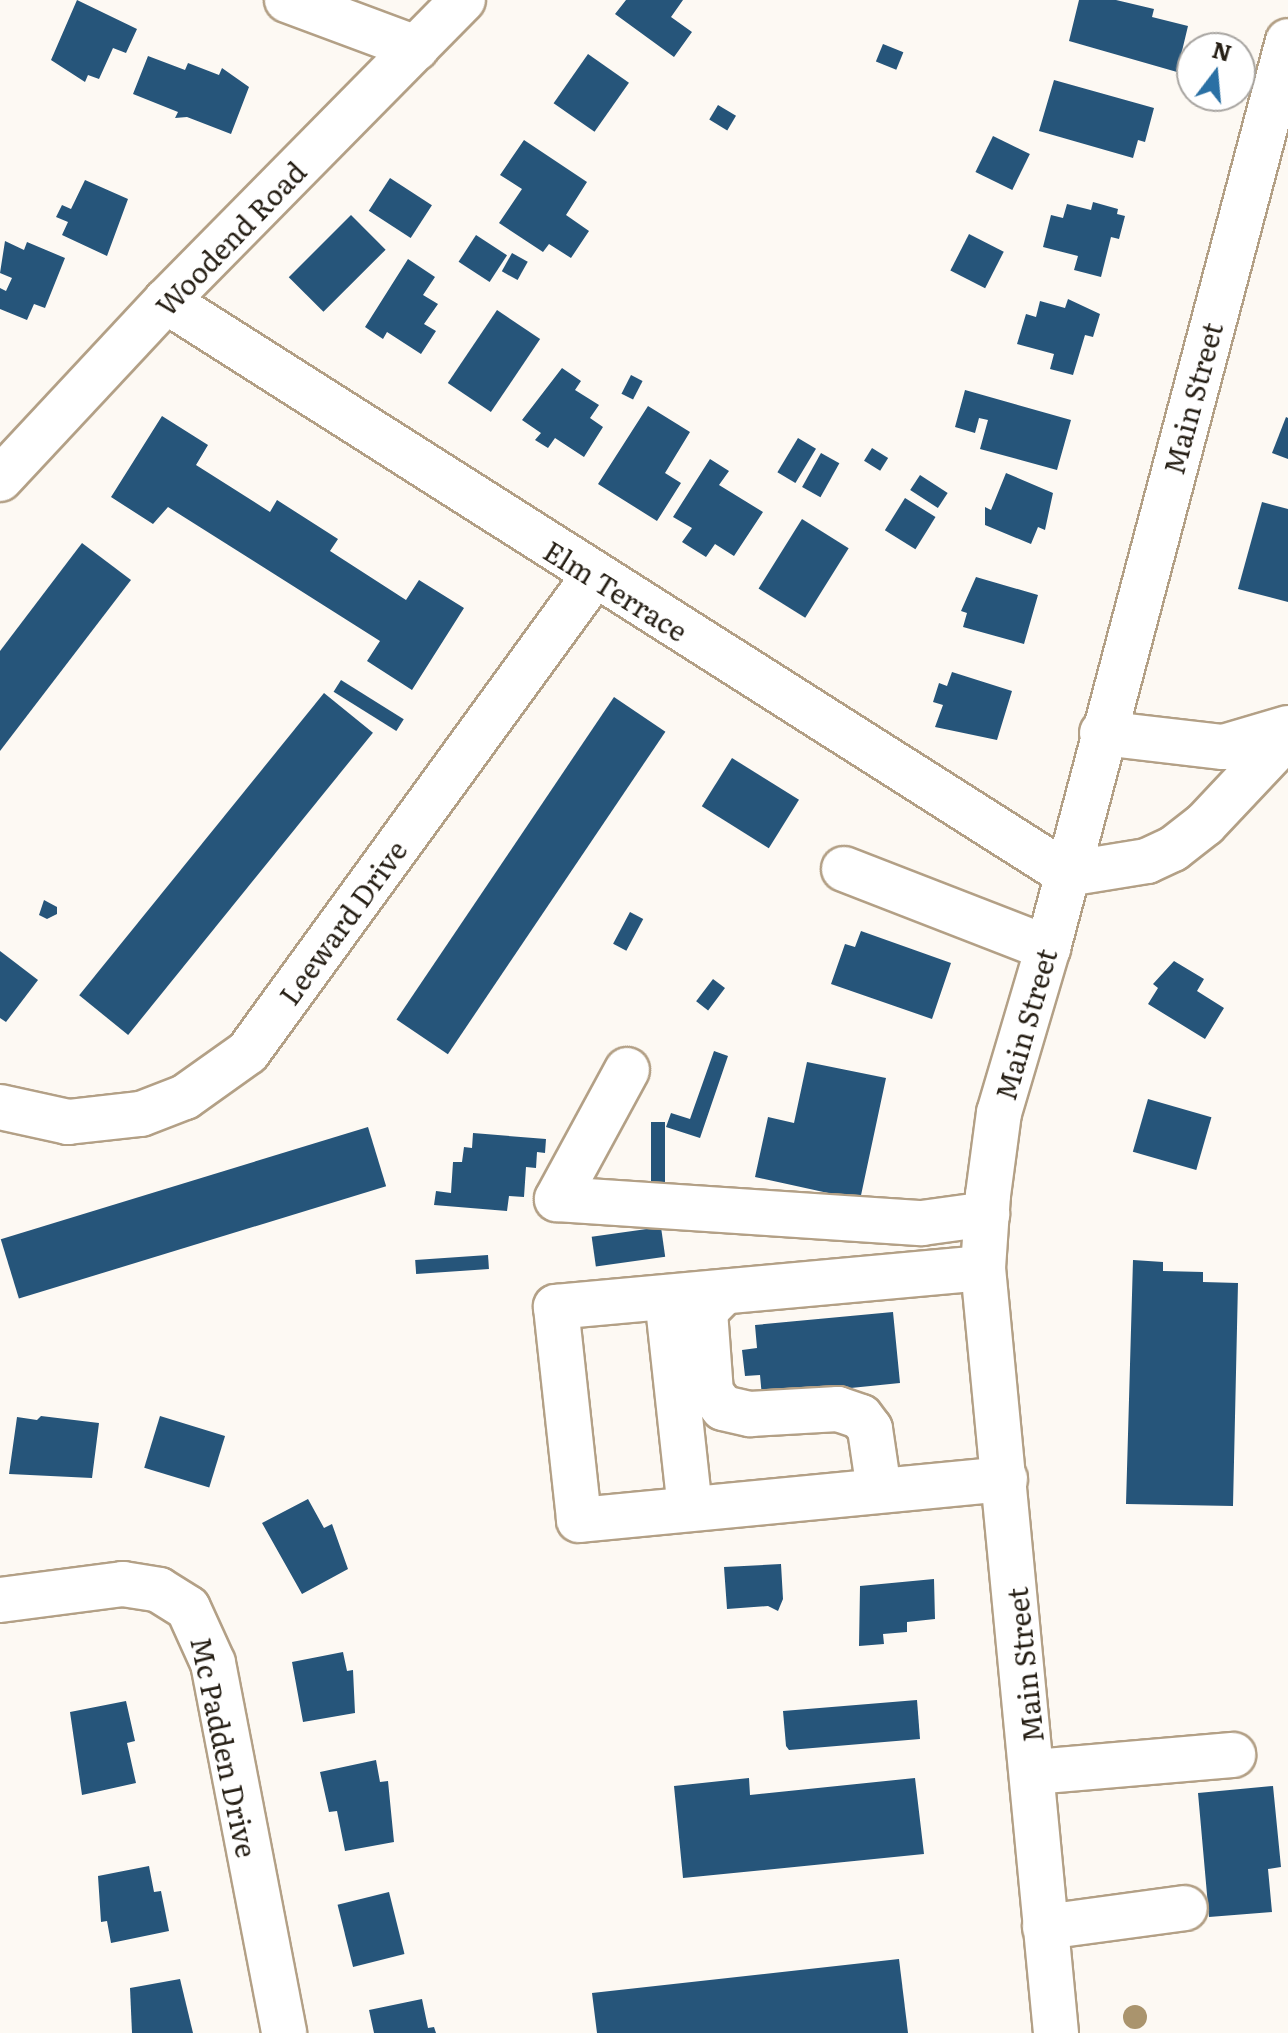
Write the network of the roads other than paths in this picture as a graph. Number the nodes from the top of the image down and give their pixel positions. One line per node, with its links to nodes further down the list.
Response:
1 (287, 0): 4 (street)
2 (463, 0): 4 (street, Woodend Road)
3 (1288, 41): 9 (street, Main Street)
4 (416, 48): 5 (street, Woodend Road)
5 (166, 301): 6 (street, Woodend Road); 7 (street, Elm Terrace)
6 (0, 479)
7 (594, 576): 12 (street, Elm Terrace); 15 (street, Leeward Drive)
8 (1288, 728): 9 (street)
9 (1102, 733): 12 (street, Main Street)
10 (1288, 736): 12 (street)
11 (844, 869): 13 (street)
12 (1067, 874): 13 (street, Main Street)
13 (1048, 948): 16 (street, Main Street)
14 (627, 1070): 16 (street)
15 (0, 1107)
16 (987, 1214): 17 (street, Main Street)
17 (983, 1268): 18 (street); 20 (street, Main Street)
18 (724, 1292): 19 (street); 21 (street)
19 (667, 1297): 22 (street); 22 (street)
20 (1005, 1479): 21 (street); 25 (street, Main Street)
21 (879, 1490): 22 (street)
22 (690, 1509)
23 (0, 1600): 28 (street, Mc Padden Drive)
24 (1233, 1755): 25 (street)
25 (1034, 1772): 27 (street, Main Street)
26 (1185, 1908): 27 (street)
27 (1045, 1927): 29 (street, Main Street)
28 (284, 2033)
29 (1056, 2033)

